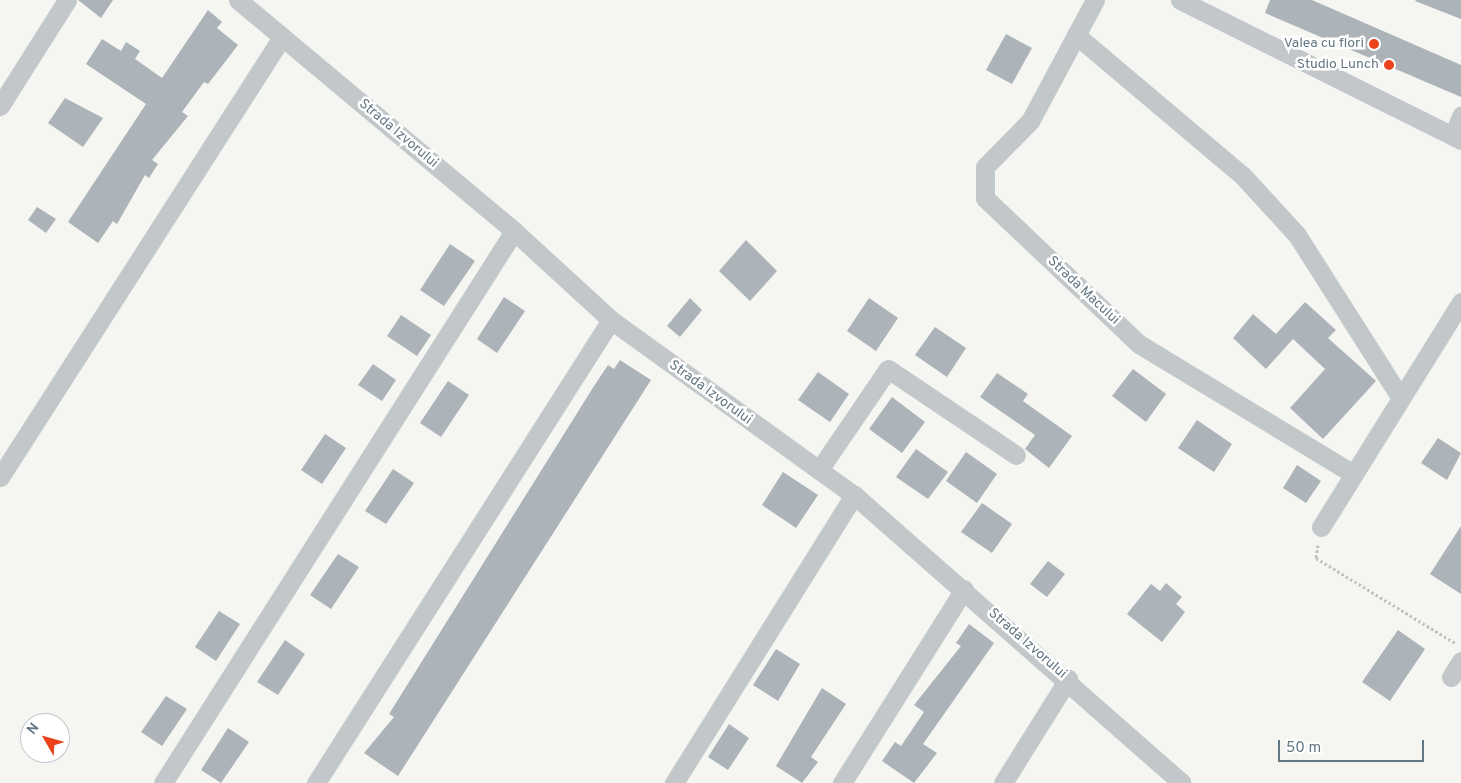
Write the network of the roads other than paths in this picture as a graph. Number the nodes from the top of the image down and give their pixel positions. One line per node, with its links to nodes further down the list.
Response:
1 (67, 0): 7 (street)
2 (238, 0): 6 (street, Strada Izvorului)
3 (1095, 0): 5 (street, Strada Macului)
4 (1183, 1): 9 (street)
5 (1076, 35): 13 (street); 16 (street, Strada Macului)
6 (282, 37): 10 (street, Strada Izvorului); 17 (street)
7 (0, 106)
8 (1461, 116): 9 (street)
9 (1457, 138)
10 (514, 231): 12 (street, Strada Izvorului); 24 (street)
11 (1461, 302): 13 (street)
12 (611, 320): 15 (street, Strada Izvorului); 25 (street)
13 (1402, 398): 16 (street)
14 (1016, 456): 15 (street)
15 (819, 470): 18 (street, Strada Izvorului)
16 (1354, 474): 19 (street)
17 (0, 477)
18 (854, 494): 20 (street, Strada Izvorului); 26 (street)
19 (1321, 527)
20 (964, 589): 23 (street, Strada Izvorului); 27 (street)
21 (1461, 661): 22 (street)
22 (1451, 677)
23 (1068, 679): 28 (street); 29 (street, Strada Izvorului)
24 (163, 783)
25 (316, 783)
26 (674, 783)
27 (842, 783)
28 (1003, 783)
29 (1182, 783)

